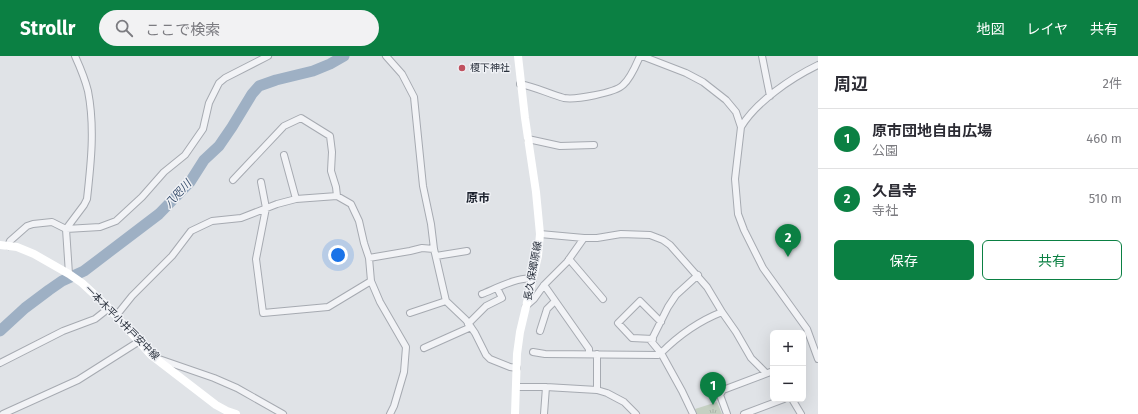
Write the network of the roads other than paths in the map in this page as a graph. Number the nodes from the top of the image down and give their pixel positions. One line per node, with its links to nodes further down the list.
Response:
1 (76, 56): 19 (street)
2 (268, 56): 19 (street)
3 (386, 56): 23 (street)
4 (518, 56): 8 (main road, 長久保郷原線)
5 (641, 56): 8 (street); 10 (street)
6 (762, 56): 9 (street)
7 (818, 65): 9 (street)
8 (520, 84): 11 (main road, 長久保郷原線)
9 (770, 96): 10 (street)
10 (740, 127): 54 (street)
11 (528, 139): 12 (street); 20 (main road, 長久保郷原線)
12 (594, 145)
13 (284, 155): 17 (street)
14 (233, 180): 16 (street)
15 (261, 182): 18 (street)
16 (337, 196): 17 (street); 26 (street)
17 (296, 198): 18 (street)
18 (266, 208): 31 (street); 42 (street)
19 (66, 229): 22 (street); 28 (street)
20 (540, 234): 21 (street); 30 (main road, 長久保郷原線)
21 (584, 238): 27 (street); 29 (street)
22 (4, 246): 28 (main road, 一本木平小井戸安中線)
23 (434, 249): 25 (street); 26 (street)
24 (467, 251): 25 (street)
25 (436, 256): 36 (street)
26 (369, 258): 31 (street)
27 (569, 259): 32 (street); 35 (street)
28 (69, 274): 39 (main road, 一本木平小井戸安中線)
29 (698, 274): 40 (street); 43 (street)
30 (533, 279): 33 (street); 38 (main road, 長久保郷原線)
31 (371, 281): 68 (street)
32 (544, 285): 37 (street); 38 (street)
33 (497, 288): 34 (street); 44 (street)
34 (482, 294)
35 (604, 299)
36 (446, 301): 41 (street); 44 (street)
37 (555, 301): 45 (street); 50 (street)
38 (526, 306): 56 (main road, 長久保郷原線)
39 (109, 308): 42 (main road, 一本木平小井戸安中線); 55 (street)
40 (722, 312): 52 (street); 58 (street)
41 (410, 313)
42 (116, 316): 47 (main road, 一本木平小井戸安中線)
43 (661, 322): 46 (street); 46 (street)
44 (470, 326): 48 (street); 56 (street)
45 (540, 331)
46 (653, 339): 52 (street)
47 (138, 342): 53 (main road, 一本木平小井戸安中線); 65 (street)
48 (424, 348)
49 (534, 352): 50 (street)
50 (589, 354): 51 (street)
51 (597, 354): 52 (street); 61 (street)
52 (661, 354): 72 (street)
53 (153, 357): 64 (main road, 一本木平小井戸安中線); 67 (street)
54 (818, 359)
55 (0, 363)
56 (517, 368): 59 (main road, 長久保郷原線)
57 (770, 372): 58 (street)
58 (766, 373): 73 (street)
59 (516, 387): 60 (street); 69 (main road, 長久保郷原線)
60 (546, 387): 61 (street); 70 (street)
61 (597, 390): 71 (street)
62 (776, 402): 74 (street)
63 (794, 402): 75 (street)
64 (224, 412): 66 (main road, 一本木平小井戸安中線)
65 (3, 414)
66 (236, 414)
67 (283, 414)
68 (390, 414)
69 (515, 414)
70 (544, 414)
71 (636, 414)
72 (693, 414)
73 (727, 414)
74 (744, 414)
75 (801, 414)

